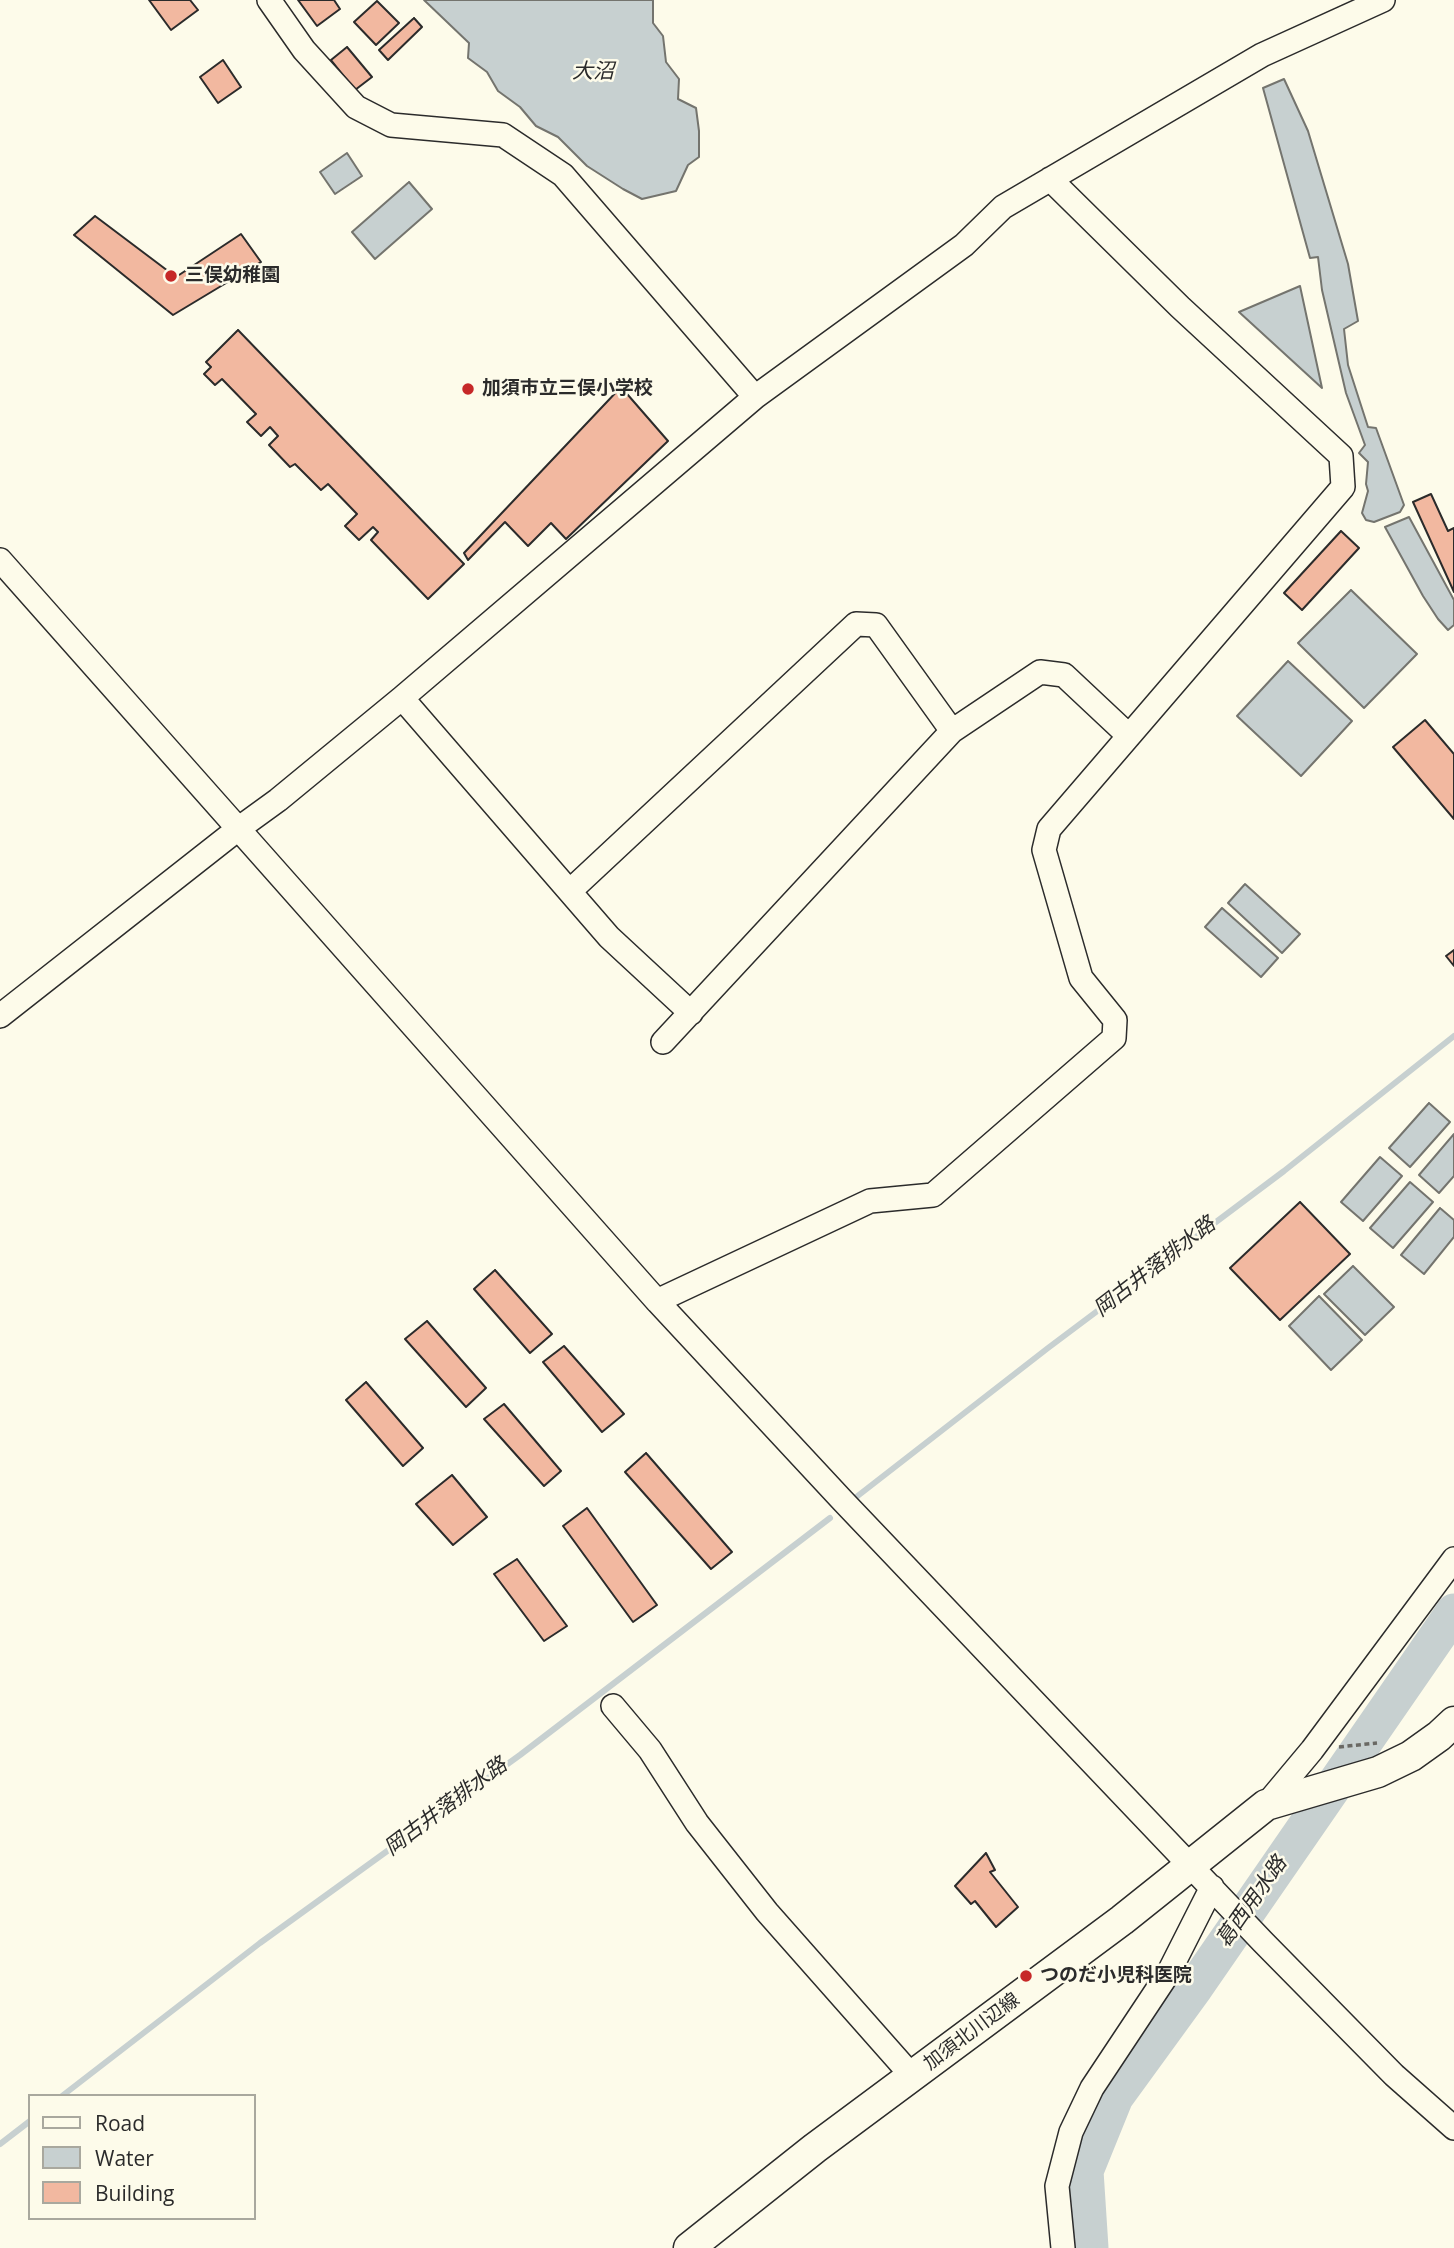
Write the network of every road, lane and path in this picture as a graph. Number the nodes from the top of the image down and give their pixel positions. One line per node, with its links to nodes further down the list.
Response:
1 (269, 0): 4 (street)
2 (1383, 0): 3 (street)
3 (1050, 179): 4 (street); 8 (street)
4 (755, 397): 6 (street)
5 (0, 560): 9 (street)
6 (402, 698): 9 (street); 10 (street)
7 (952, 731): 8 (street); 10 (street); 11 (street)
8 (1129, 736): 14 (street)
9 (238, 828): 12 (street); 14 (street)
10 (570, 891): 11 (street)
11 (691, 1013): 13 (street)
12 (0, 1016)
13 (663, 1042)
14 (657, 1301): 21 (street)
15 (1454, 1559): 19 (street)
16 (613, 1706): 22 (street)
17 (1454, 1722): 20 (main road)
18 (1387, 1742): 19 (path)
19 (1312, 1750): 20 (street)
20 (1278, 1801): 21 (main road, 加須北川辺線)
21 (1202, 1876): 22 (main road, 加須北川辺線); 23 (street); 25 (street)
22 (912, 2076): 24 (main road, 加須北川辺線)
23 (1454, 2128)
24 (689, 2248)
25 (1063, 2248)

